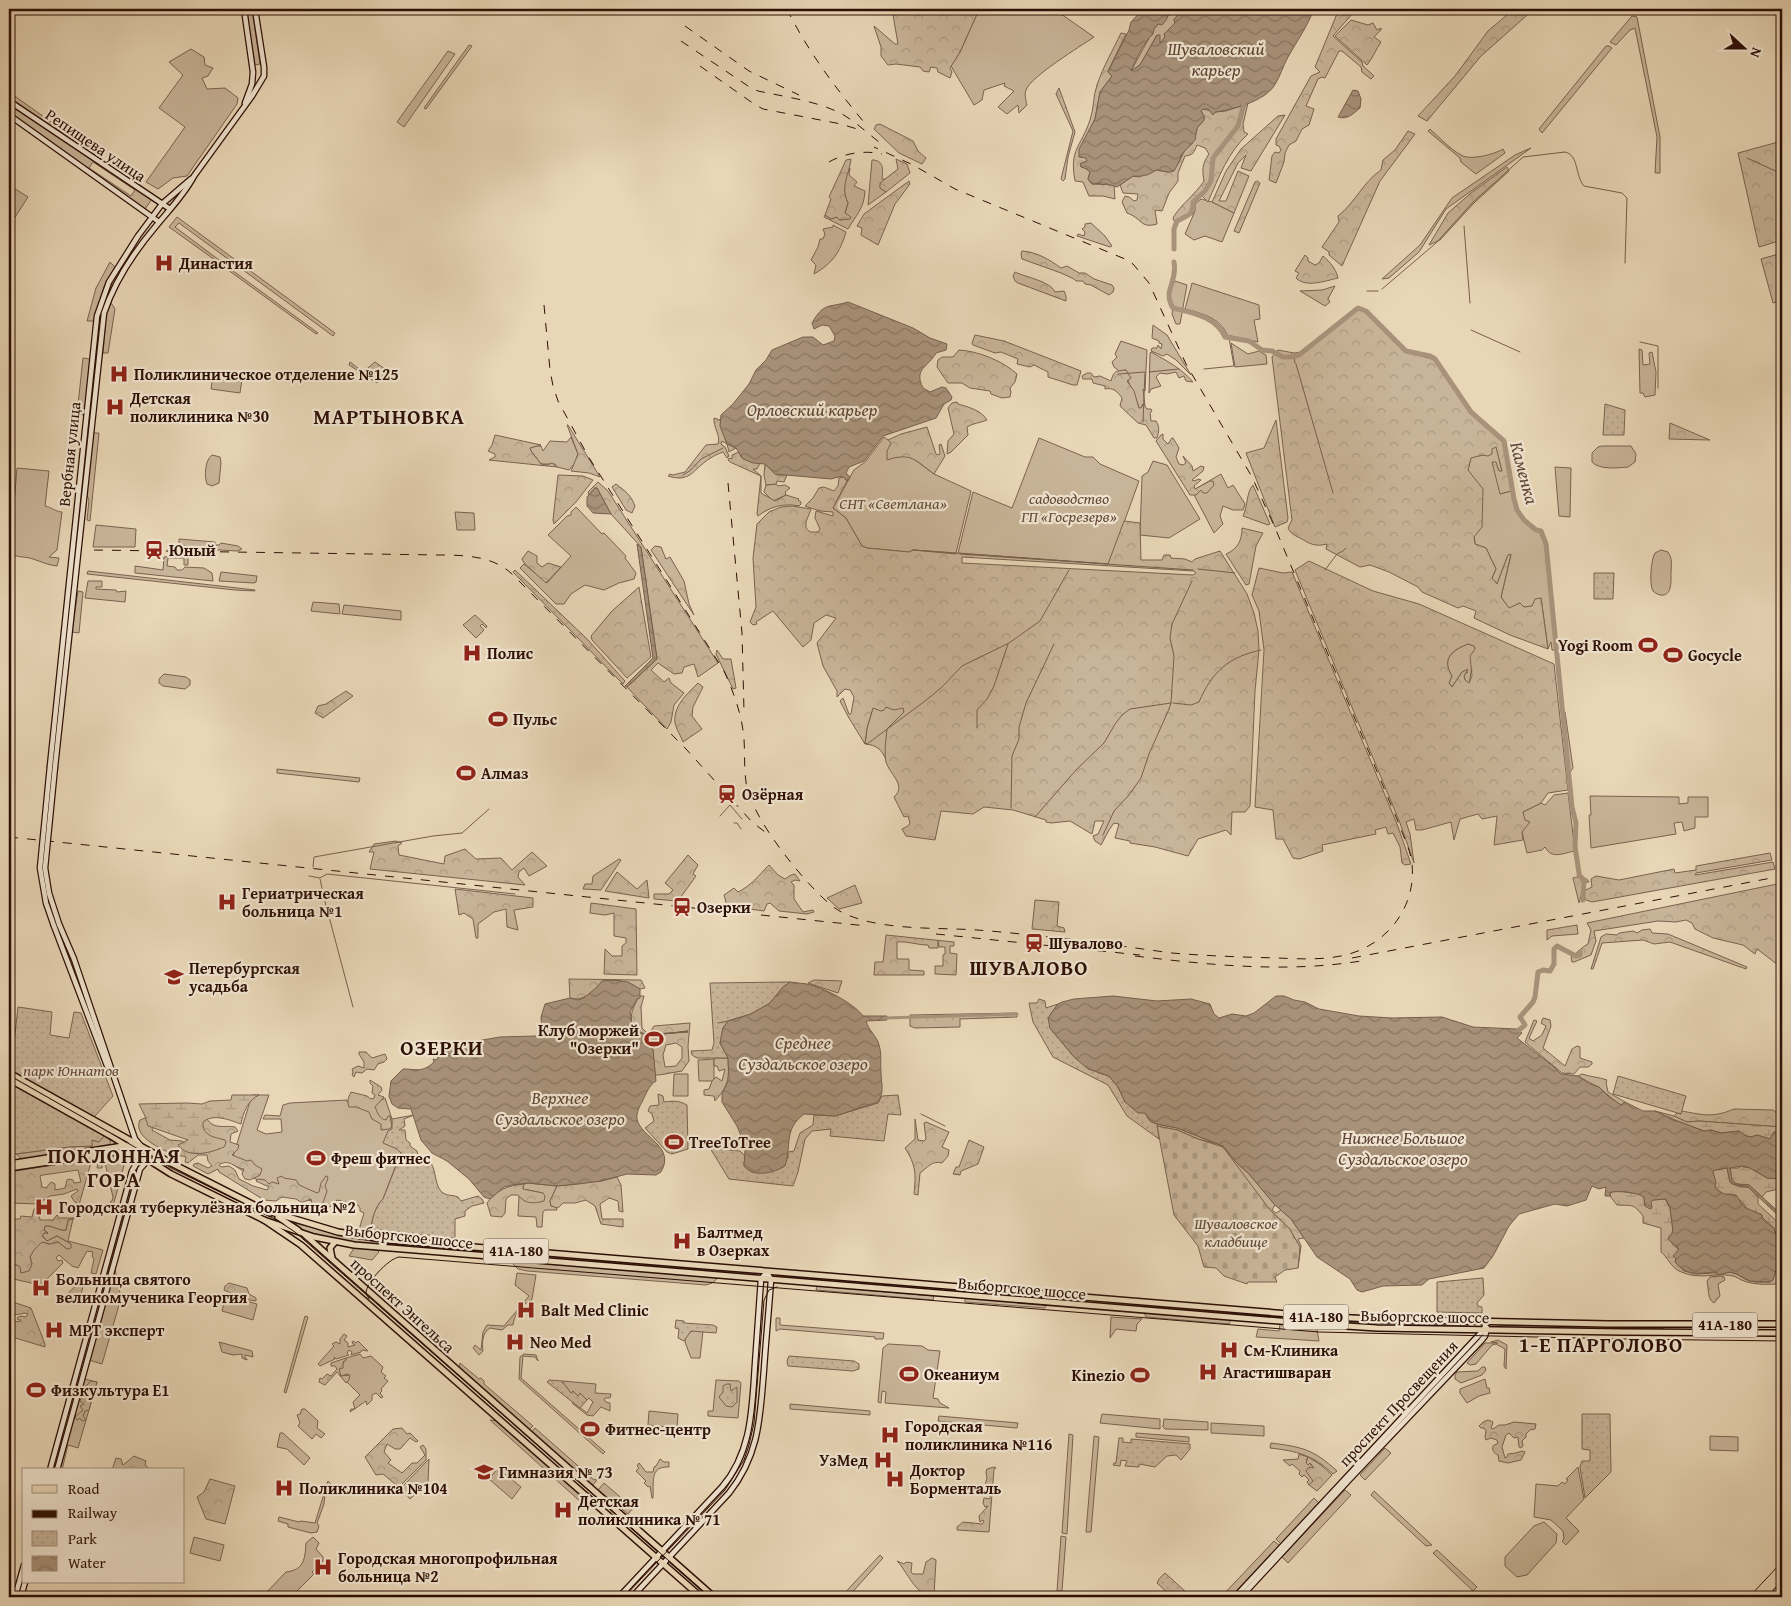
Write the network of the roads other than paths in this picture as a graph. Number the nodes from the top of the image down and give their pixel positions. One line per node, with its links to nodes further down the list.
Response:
1 (244, 9): 4 (main road, Вербная улица)
2 (255, 9): 4 (main road, Вербная улица)
3 (9, 101): 7 (main road, Репищева улица)
4 (243, 107): 6 (main road, Вербная улица)
5 (9, 115): 9 (main road, Репищева улица)
6 (194, 176): 7 (main road, Вербная улица); 8 (main road, Вербная улица)
7 (162, 204): 8 (main road, Репищева улица); 9 (main road, Вербная улица)
8 (170, 209): 10 (main road, Вербная улица)
9 (151, 216): 10 (main road, Репищева улица); 11 (main road, Вербная улица)
10 (159, 222): 11 (main road, Вербная улица)
11 (52, 767): 12 (main road, bridge)
12 (57, 925): 16 (main road); 18 (main road)
13 (9, 1073): 14 (main road, проспект Энгельса)
14 (12, 1079): 15 (main road, проспект Энгельса); 16 (main road, проспект Энгельса)
15 (111, 1136): 17 (main road, проспект Энгельса); 19 (main road)
16 (124, 1137): 18 (main road, проспект Энгельса)
17 (126, 1146): 18 (main road); 19 (main road); 22 (main road, проспект Энгельса)
18 (141, 1146): 21 (main road, проспект Энгельса)
19 (112, 1149): 24 (main road)
20 (126, 1152): 22 (main road); 24 (main road); 25 (main road)
21 (151, 1152): 22 (main road); 26 (main road, проспект Энгельса)
22 (142, 1157): 23 (main road, проспект Энгельса); 25 (main road)
23 (148, 1160): 27 (main road, проспект Энгельса); 39 (main road)
24 (9, 1166)
25 (132, 1171): 38 (main road)
26 (268, 1211): 28 (main road, проспект Энгельса); 30 (main road, Выборгское шоссе / 41А-180)
27 (264, 1220): 28 (main road, Выборгское шоссе / 41А-180); 37 (main road, проспект Энгельса)
28 (302, 1233): 29 (main road, Выборгское шоссе / 41А-180); 32 (main road, проспект Энгельса)
29 (336, 1242): 31 (main road, Выборгское шоссе / 41А-180); 32 (main road)
30 (409, 1242): 31 (main road); 33 (main road, Выборгское шоссе / 41А-180)
31 (408, 1250): 34 (main road, Выборгское шоссе / 41А-180)
32 (332, 1259): 36 (main road, проспект Энгельса)
33 (767, 1272): 34 (main road); 35 (main road); 42 (main road, Выборгское шоссе / 41А-180)
34 (762, 1279): 35 (main road, Выборгское шоссе / 41А-180); 50 (main road)
35 (771, 1280): 44 (main road, Выборгское шоссе / 41А-180); 51 (main road)
36 (378, 1299): 37 (main road); 50 (main road, проспект Энгельса)
37 (367, 1303): 52 (main road, проспект Энгельса)
38 (95, 1308): 39 (main road); 40 (main road)
39 (101, 1310): 41 (main road)
40 (93, 1317): 41 (main road); 46 (main road)
41 (98, 1319): 47 (main road)
42 (1486, 1322): 43 (main road, Выборгское шоссе / 41А-180); 44 (main road)
43 (1782, 1324)
44 (1485, 1330): 45 (main road, Выборгское шоссе / 41А-180); 63 (main road, проспект Просвещения); 64 (main road, проспект Просвещения)
45 (1782, 1333)
46 (54, 1456): 47 (main road); 48 (main road)
47 (60, 1457): 49 (main road)
48 (51, 1468)
49 (57, 1468)
50 (663, 1550): 51 (main road, проспект Энгельса); 52 (main road)
51 (670, 1556): 53 (main road); 62 (main road, проспект Энгельса)
52 (656, 1558): 53 (main road, проспект Энгельса); 59 (main road)
53 (663, 1564): 60 (main road); 61 (main road, проспект Энгельса)
54 (22, 1572): 57 (main road)
55 (25, 1584): 58 (main road)
56 (1782, 1585): 65 (main road)
57 (15, 1597)
58 (21, 1597)
59 (619, 1597)
60 (632, 1597)
61 (701, 1597)
62 (714, 1597)
63 (1235, 1597)
64 (1241, 1597)
65 (1771, 1597)

